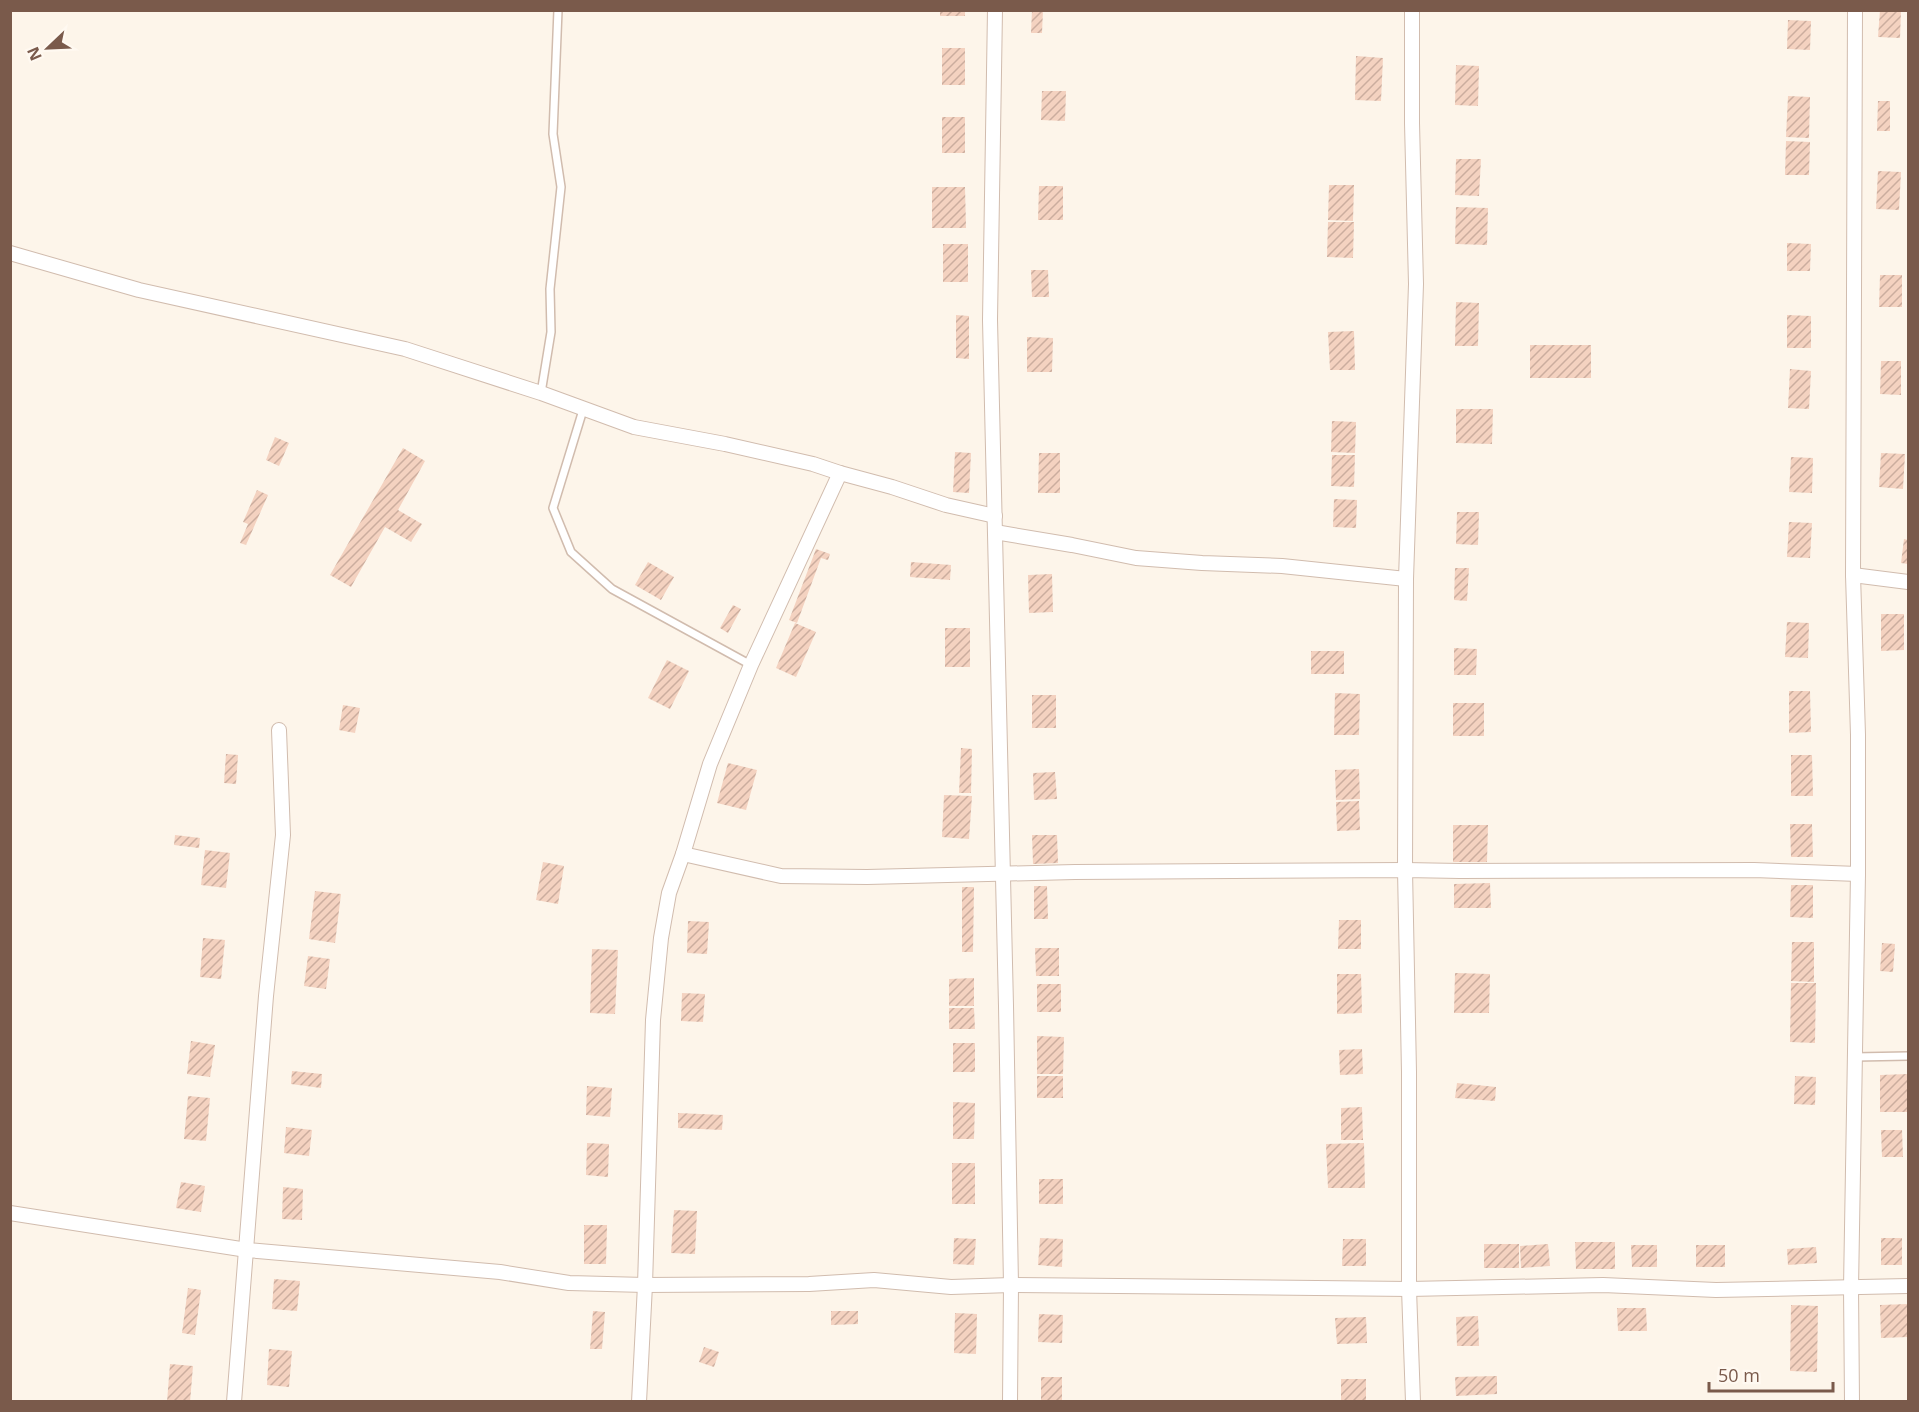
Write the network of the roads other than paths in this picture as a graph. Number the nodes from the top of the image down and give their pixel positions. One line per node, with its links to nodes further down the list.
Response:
1 (558, 10): 6 (lane)
2 (995, 10): 9 (street)
3 (1412, 10): 12 (street)
4 (1855, 10): 11 (street)
5 (10, 253): 6 (street)
6 (541, 393): 7 (street)
7 (583, 410): 8 (street); 14 (lane)
8 (840, 473): 9 (street); 14 (street)
9 (995, 516): 10 (street)
10 (995, 532): 12 (street); 18 (street)
11 (1853, 575): 13 (street); 19 (street)
12 (1406, 579): 17 (street)
13 (1908, 582)
14 (751, 665): 16 (street)
15 (279, 730): 23 (street)
16 (683, 854): 18 (street); 24 (street)
17 (1405, 870): 18 (street); 19 (street); 28 (street)
18 (1003, 874): 25 (street)
19 (1858, 874): 21 (street)
20 (1908, 1056): 21 (lane)
21 (1855, 1057): 27 (street)
22 (10, 1213): 23 (street)
23 (247, 1250): 24 (street); 29 (street)
24 (645, 1285): 25 (street); 30 (street)
25 (1011, 1285): 28 (street); 31 (street)
26 (1908, 1286): 27 (street)
27 (1851, 1288): 28 (street); 33 (street)
28 (1409, 1289): 32 (street)
29 (234, 1401)
30 (639, 1401)
31 (1010, 1401)
32 (1413, 1401)
33 (1852, 1401)

